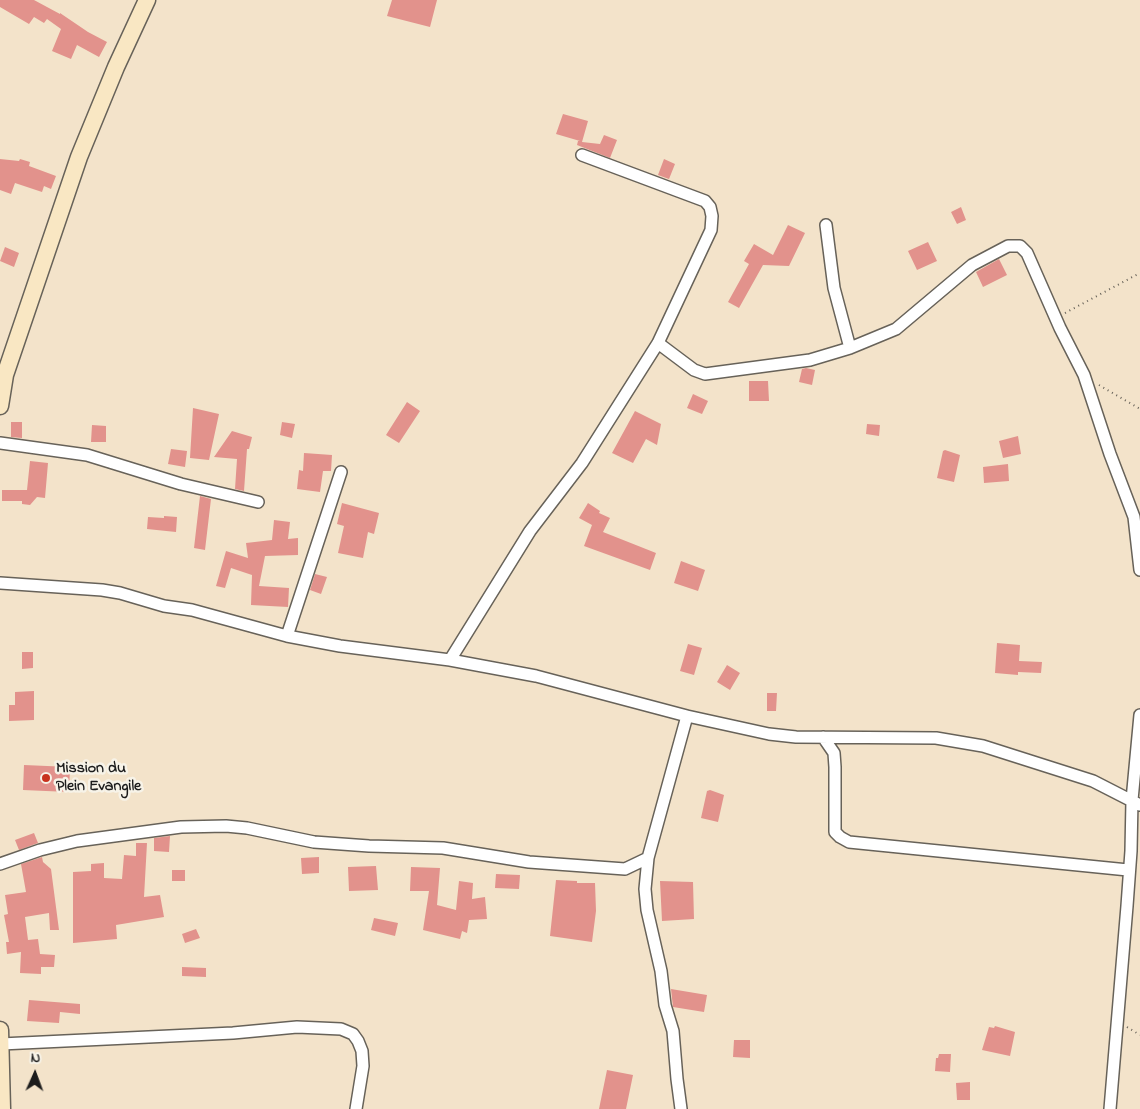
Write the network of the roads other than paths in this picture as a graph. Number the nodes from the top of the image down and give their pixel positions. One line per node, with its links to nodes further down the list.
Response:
1 (146, 0): 6 (main road)
2 (582, 155): 4 (street)
3 (826, 224): 5 (street)
4 (658, 343): 5 (street); 14 (street)
5 (850, 348): 11 (street)
6 (3, 374): 7 (main road)
7 (0, 406)
8 (0, 443): 10 (street)
9 (341, 472): 13 (street)
10 (258, 502)
11 (1140, 570)
12 (0, 583): 13 (street)
13 (287, 636): 14 (street)
14 (450, 660): 16 (street)
15 (1140, 715): 18 (street)
16 (687, 716): 17 (street); 20 (street)
17 (823, 736): 18 (street); 22 (street)
18 (1136, 802): 19 (street)
19 (1136, 848): 22 (street)
20 (648, 858): 21 (street); 27 (street)
21 (0, 864)
22 (1128, 870): 28 (street)
23 (0, 1030): 24 (main road)
24 (1, 1044): 25 (main road); 26 (street)
25 (2, 1109)
26 (356, 1109)
27 (681, 1109)
28 (1110, 1109)

